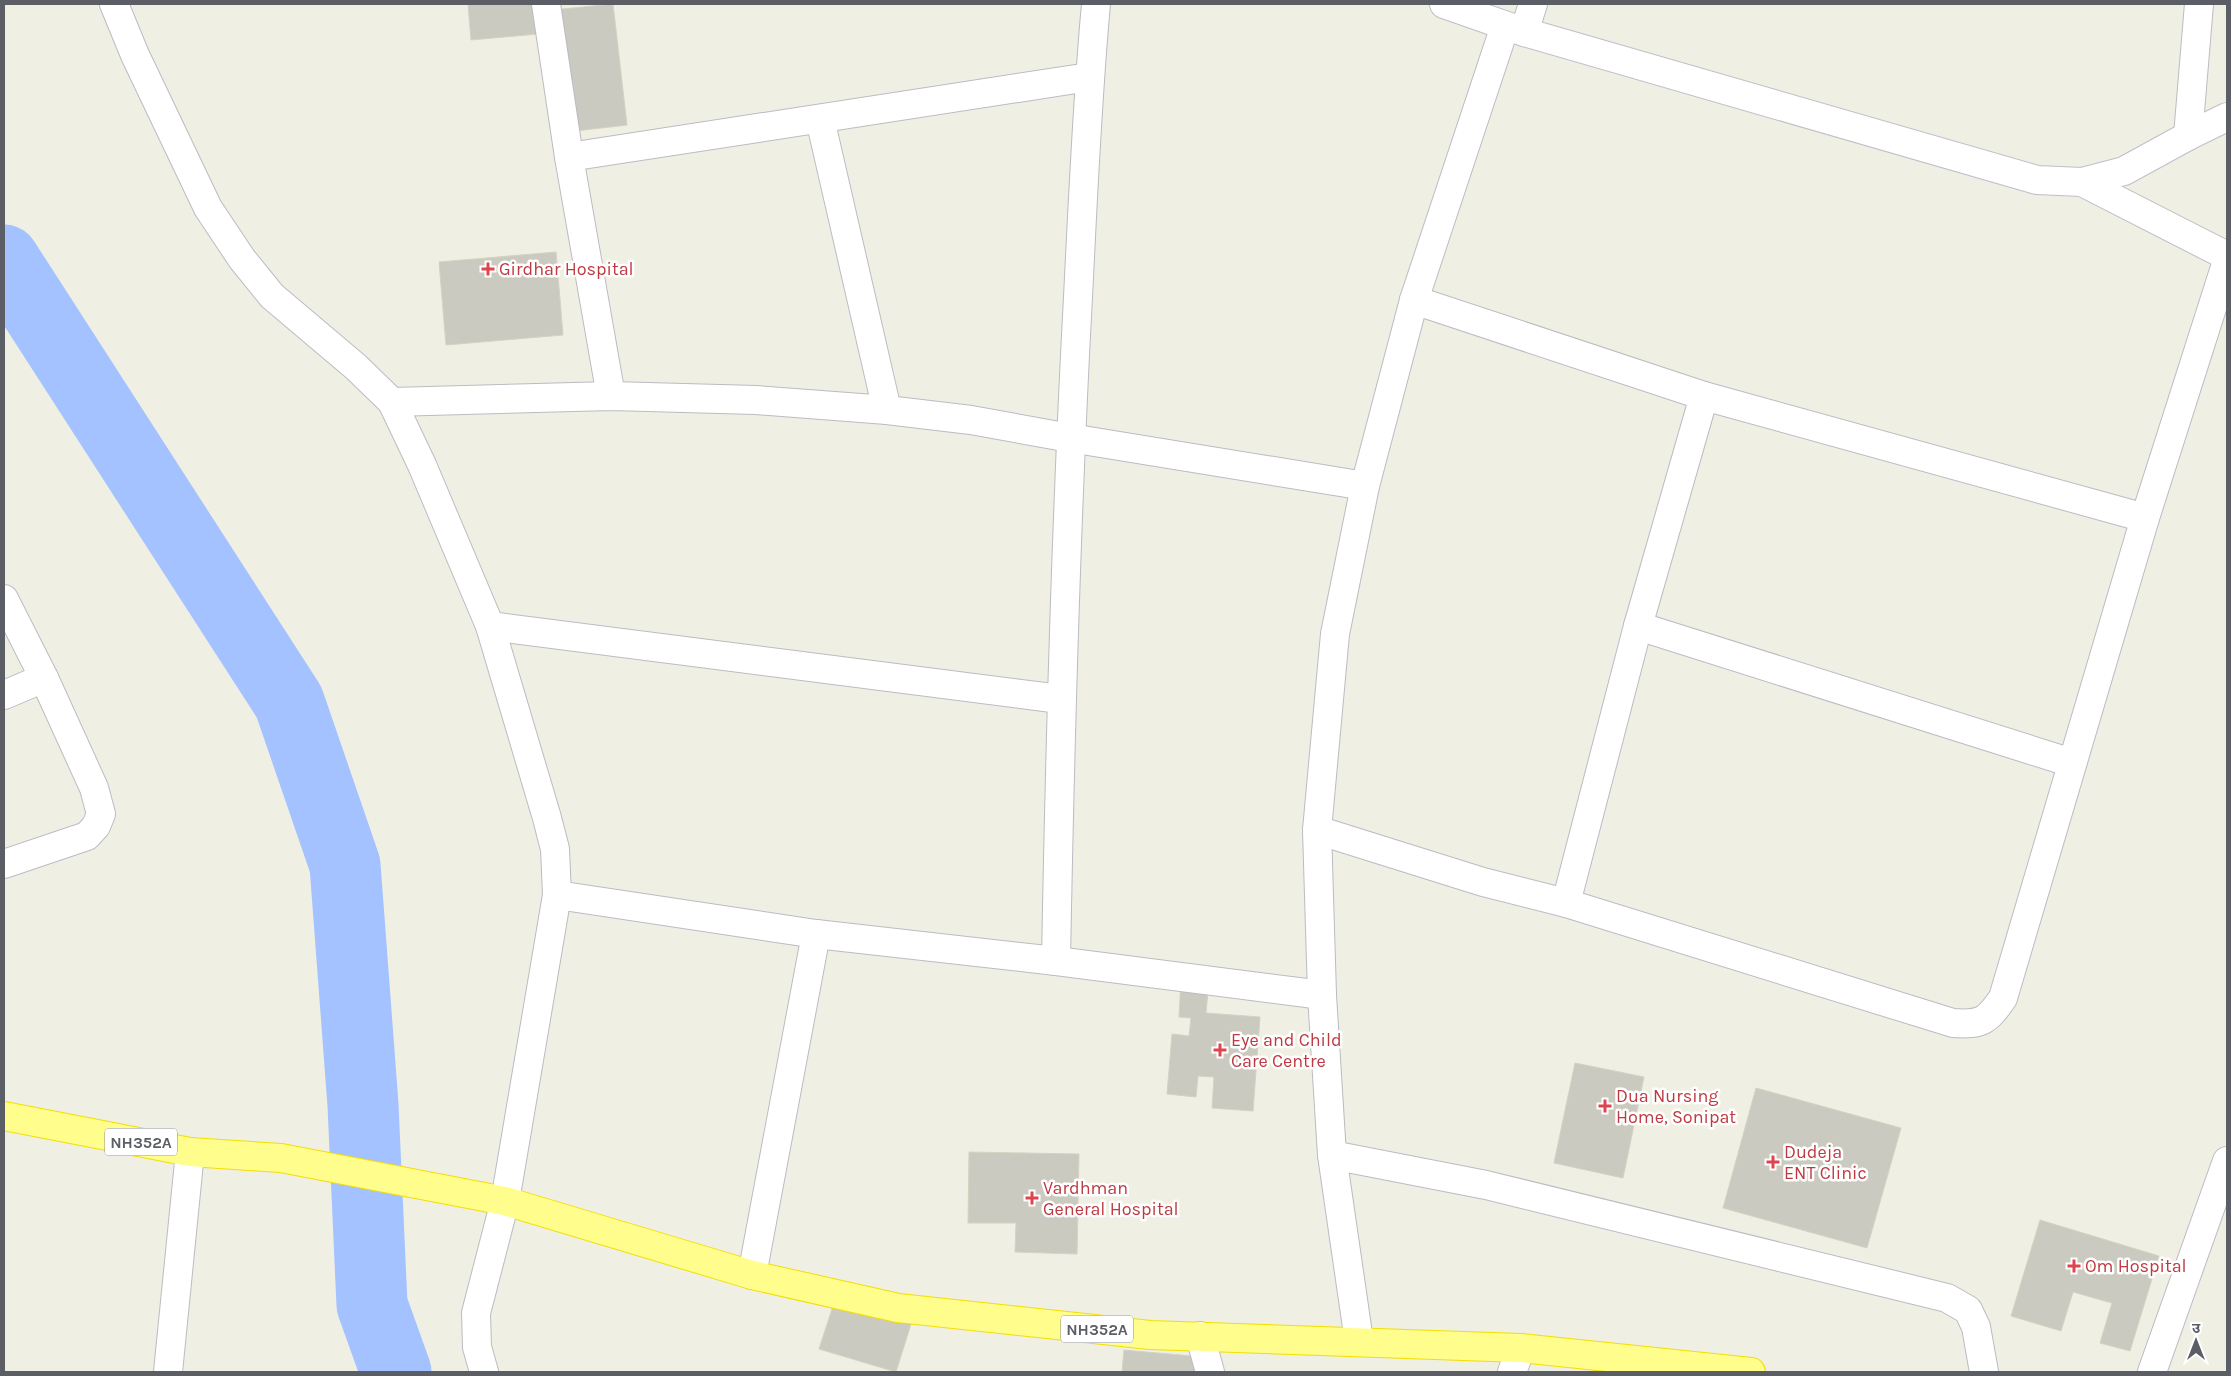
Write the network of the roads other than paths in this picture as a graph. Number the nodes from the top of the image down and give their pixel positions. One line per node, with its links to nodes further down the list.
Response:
1 (114, 4): 19 (street)
2 (546, 4): 12 (street)
3 (1096, 4): 8 (street)
4 (1444, 4): 7 (street)
5 (1533, 4): 7 (street)
6 (2200, 4): 11 (street)
7 (1515, 29): 13 (street); 16 (street)
8 (1089, 77): 10 (street); 21 (street)
9 (2227, 117): 11 (street)
10 (820, 119): 12 (street); 20 (street)
11 (2188, 136): 13 (street)
12 (569, 157): 17 (street)
13 (2082, 182): 14 (street)
14 (2227, 256)
15 (2227, 261): 23 (street)
16 (1414, 300): 18 (street); 22 (street)
17 (611, 396): 19 (street); 20 (street)
18 (1704, 396): 23 (street); 26 (street)
19 (392, 402): 25 (street)
20 (887, 410): 21 (street)
21 (1070, 438): 22 (street); 29 (street)
22 (1365, 486): 31 (street)
23 (2145, 518): 30 (street)
24 (4, 598): 27 (street)
25 (490, 626): 29 (street); 33 (street)
26 (1638, 626): 30 (street); 34 (street)
27 (44, 678): 28 (street); 32 (street)
28 (4, 696)
29 (1060, 699): 36 (street)
30 (2072, 763): 34 (street)
31 (1317, 830): 34 (street); 37 (street)
32 (4, 864)
33 (557, 895): 35 (street); 42 (street)
34 (1566, 903)
35 (816, 934): 36 (street); 44 (street)
36 (1056, 961): 37 (street)
37 (1322, 995): 40 (street)
38 (4, 1116): 39 (highway, NH352A)
39 (190, 1152): 42 (highway, NH352A); 48 (street)
40 (1332, 1155): 46 (street); 52 (street)
41 (2227, 1160): 43 (street)
42 (505, 1201): 44 (highway, NH352A); 49 (street)
43 (2218, 1222): 53 (street)
44 (752, 1276): 45 (highway, NH352A)
45 (1200, 1336): 46 (highway, NH352A); 50 (street)
46 (1359, 1341): 47 (highway, NH352A)
47 (1517, 1360): 51 (highway, NH352A)
48 (168, 1372)
49 (484, 1372)
50 (1210, 1372)
51 (1751, 1372)
52 (1984, 1372)
53 (2152, 1372)

